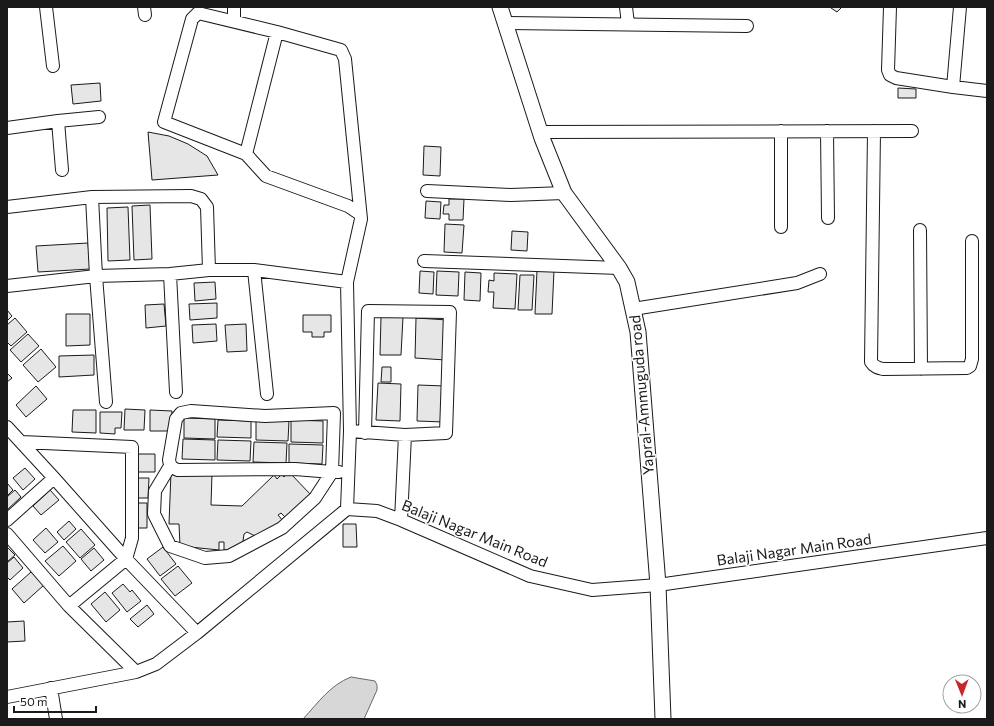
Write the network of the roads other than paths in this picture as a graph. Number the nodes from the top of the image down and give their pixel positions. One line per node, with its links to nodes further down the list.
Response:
1 (46, 7): 12 (street)
2 (234, 7): 7 (street)
3 (500, 7): 8 (main road, Yapral-Ammuguda road)
4 (626, 7): 9 (street)
5 (890, 7): 13 (street)
6 (960, 7): 13 (street)
7 (234, 21): 11 (street); 23 (street)
8 (505, 22): 9 (street); 22 (main road, Yapral-Ammuguda road)
9 (628, 24): 10 (street)
10 (747, 26)
11 (277, 32): 23 (street); 29 (street)
12 (53, 66)
13 (953, 88): 14 (street)
14 (987, 91)
15 (99, 117): 16 (street)
16 (58, 121): 17 (street); 24 (street)
17 (7, 128)
18 (781, 131): 19 (street); 22 (street); 31 (street)
19 (827, 131): 20 (street); 30 (street)
20 (874, 131): 21 (street); 44 (street)
21 (912, 131)
22 (540, 132): 26 (main road, Yapral-Ammuguda road)
23 (246, 154): 29 (street)
24 (62, 170)
25 (427, 191): 26 (street)
26 (564, 193): 35 (main road, Yapral-Ammuguda road)
27 (92, 197): 28 (street); 36 (street); 40 (street)
28 (7, 207)
29 (360, 214): 41 (street)
30 (828, 218)
31 (781, 227)
32 (920, 230): 44 (street)
33 (972, 241): 44 (street)
34 (424, 261): 35 (street)
35 (619, 268): 43 (main road, Yapral-Ammuguda road)
36 (209, 270): 37 (street); 38 (street)
37 (254, 270): 41 (street); 46 (street)
38 (170, 274): 40 (street); 45 (street)
39 (820, 274): 43 (street)
40 (96, 276): 42 (street); 47 (street)
41 (347, 282): 49 (street)
42 (7, 286)
43 (633, 309): 63 (main road, Yapral-Ammuguda road)
44 (921, 369)
45 (176, 392)
46 (267, 394)
47 (106, 402)
48 (7, 427): 52 (street)
49 (350, 431): 50 (street); 55 (street)
50 (366, 433): 51 (street); 51 (street)
51 (405, 435): 59 (street)
52 (22, 442): 56 (street); 62 (street)
53 (170, 466): 54 (street); 54 (street); 54 (street)
54 (332, 472): 55 (street)
55 (348, 472): 57 (street)
56 (54, 478): 58 (street); 62 (street)
57 (347, 509): 59 (street, Balaji Nagar Main Road); 65 (street)
58 (7, 520)
59 (401, 520): 63 (street, Balaji Nagar Main Road)
60 (7, 534): 64 (street)
61 (987, 538): 63 (street, Balaji Nagar Main Road)
62 (126, 559): 64 (street); 65 (street)
63 (658, 585): 70 (main road, Yapral-Ammuguda road)
64 (69, 606): 66 (street)
65 (197, 633): 66 (street)
66 (136, 672): 67 (street)
67 (51, 688): 68 (street); 69 (street)
68 (7, 697)
69 (56, 719)
70 (663, 719)

